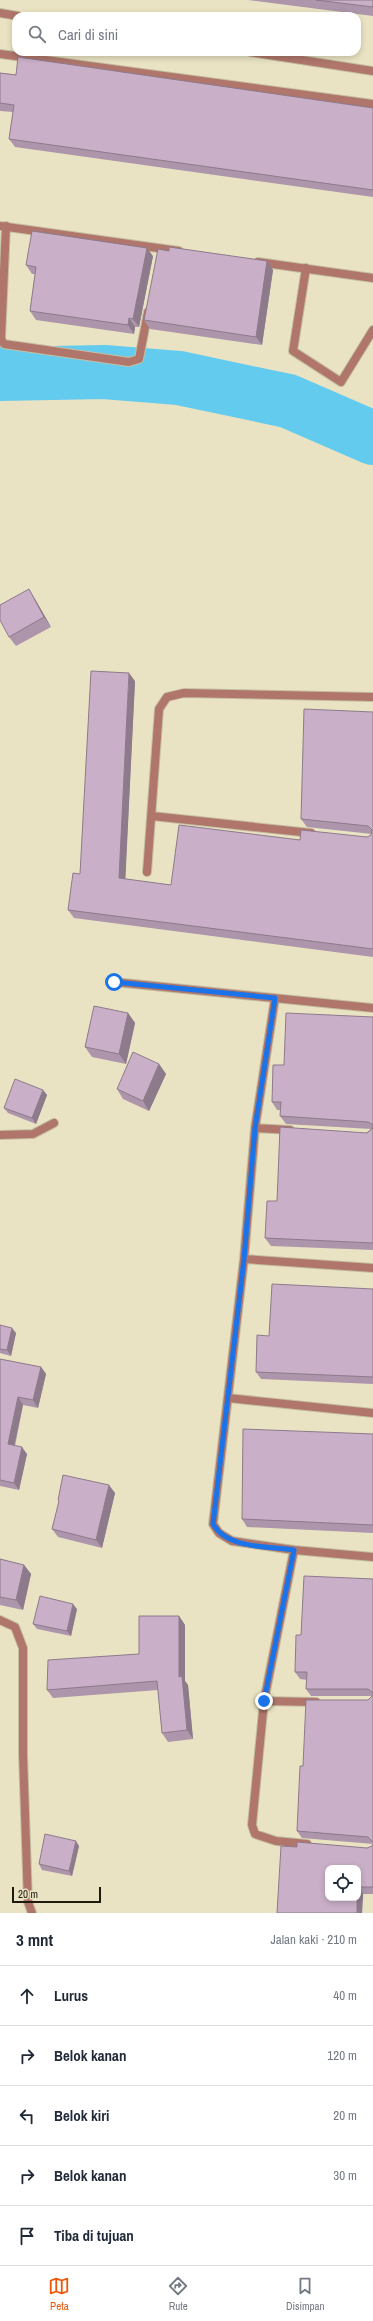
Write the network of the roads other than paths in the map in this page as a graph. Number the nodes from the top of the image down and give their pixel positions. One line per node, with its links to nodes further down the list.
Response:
1 (0, 13): 2 (street)
2 (12, 15)
3 (0, 54): 4 (street)
4 (12, 56)
5 (15, 56): 8 (street)
6 (276, 56): 7 (street)
7 (373, 71)
8 (373, 104)
9 (3, 226): 10 (street); 14 (street)
10 (191, 252)
11 (253, 261): 12 (street)
12 (306, 268): 13 (street); 15 (street)
13 (373, 278)
14 (150, 300)
15 (373, 330)
16 (373, 697): 17 (street)
17 (152, 816): 18 (street); 19 (street)
18 (318, 834)
19 (147, 872)
20 (114, 982): 21 (street)
21 (275, 998): 22 (street); 24 (street)
22 (373, 1008)
23 (54, 1123): 26 (street)
24 (255, 1128): 25 (street); 27 (street)
25 (302, 1131)
26 (0, 1135)
27 (244, 1259): 28 (street); 29 (street)
28 (373, 1268)
29 (228, 1398): 30 (street); 31 (street)
30 (373, 1413)
31 (294, 1550): 32 (street); 34 (street)
32 (373, 1557)
33 (0, 1620): 37 (street)
34 (264, 1701): 35 (street); 36 (street)
35 (326, 1702)
36 (313, 1845)
37 (32, 1913)

